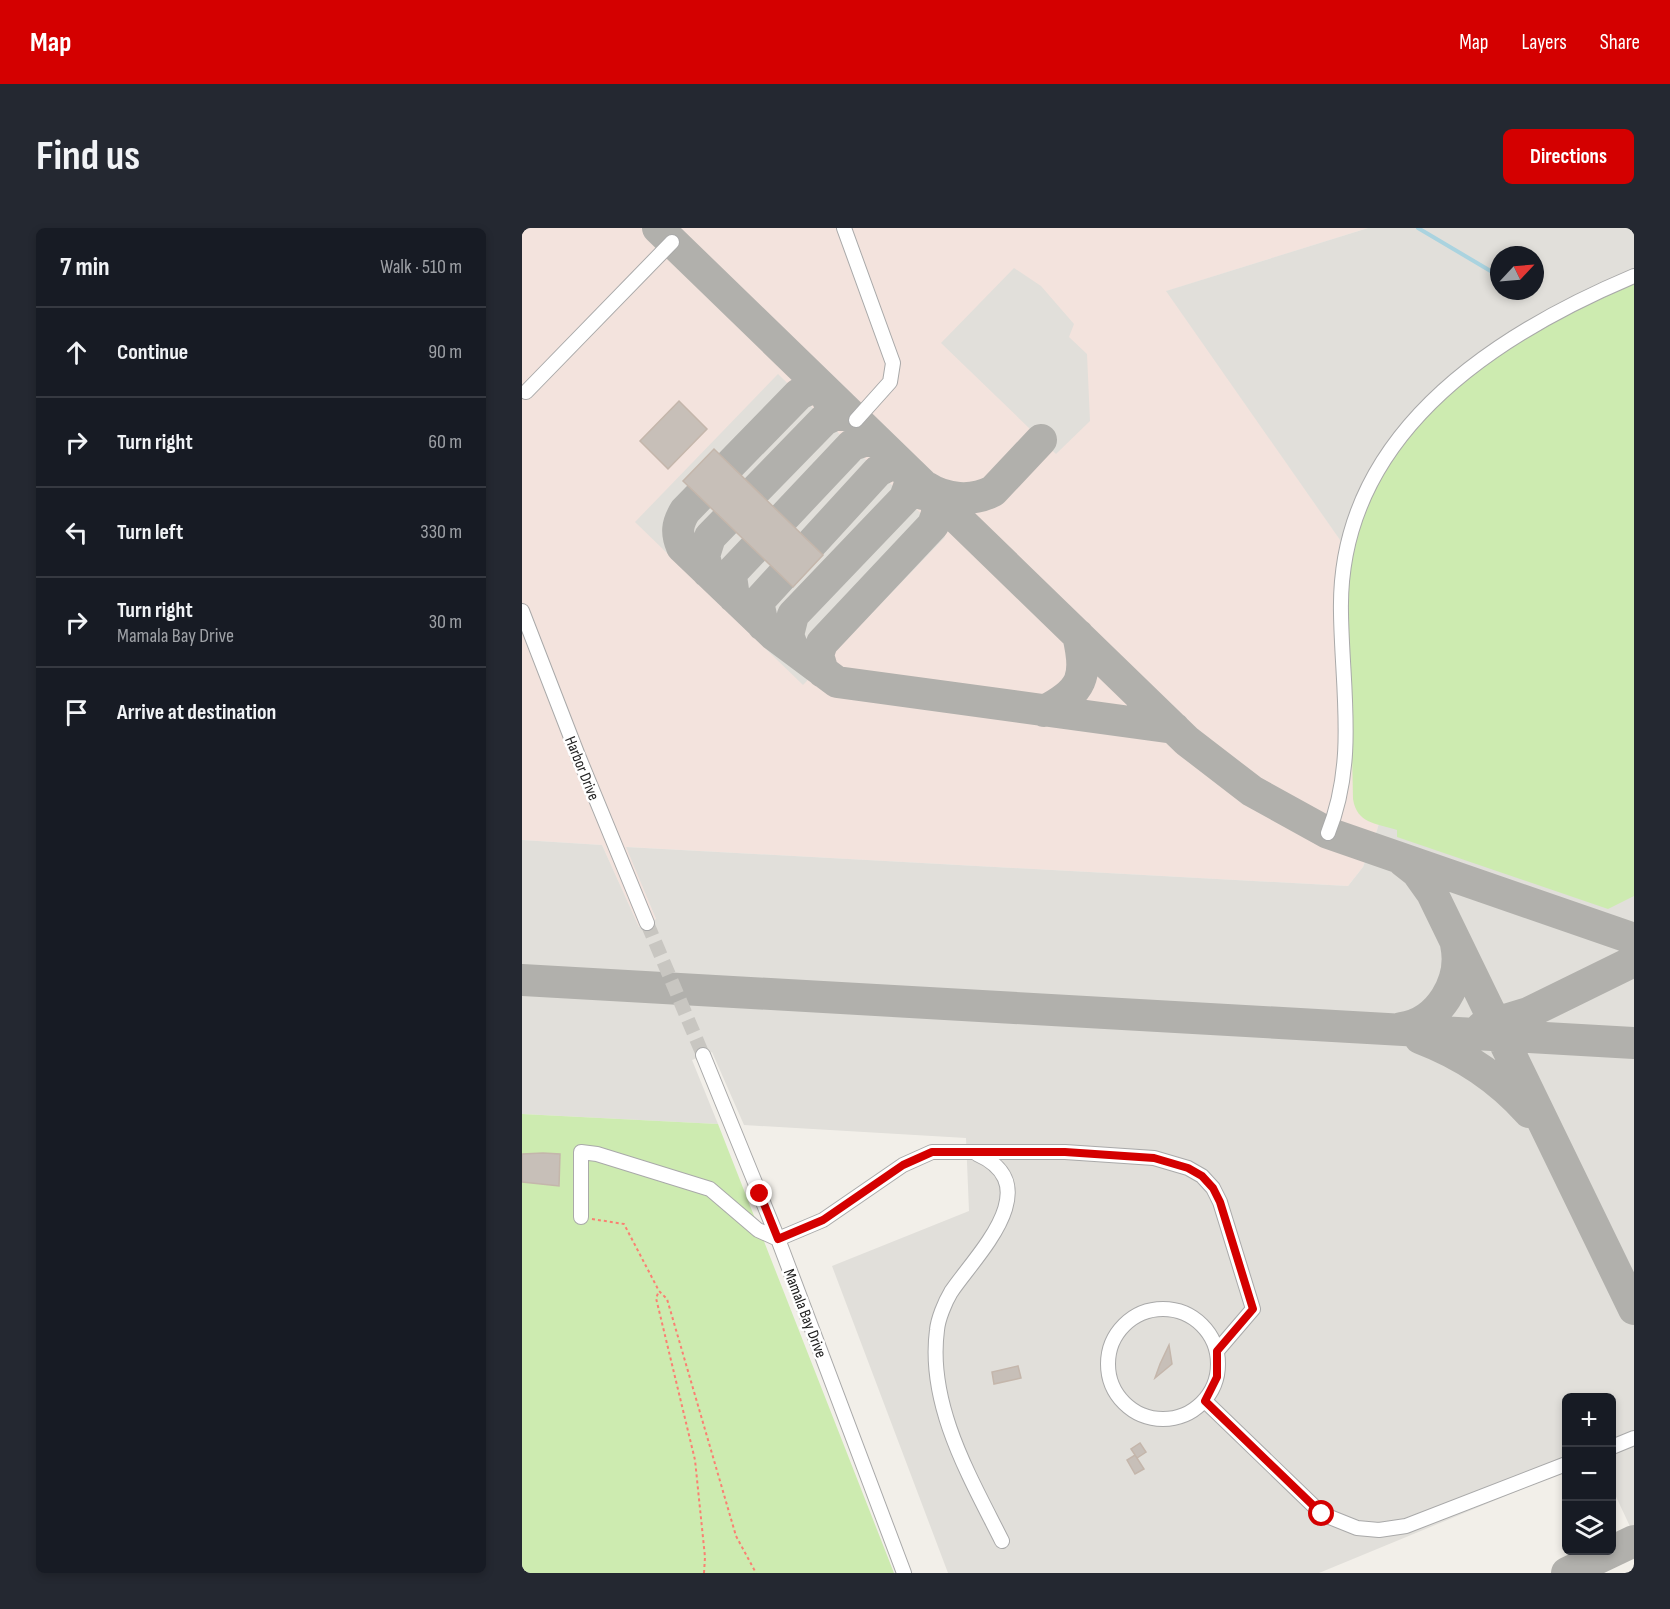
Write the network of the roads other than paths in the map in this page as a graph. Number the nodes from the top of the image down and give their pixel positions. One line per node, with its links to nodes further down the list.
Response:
1 (844, 228): 5 (street)
2 (672, 242): 4 (street)
3 (1634, 276): 7 (street)
4 (526, 392)
5 (856, 420)
6 (522, 611): 8 (street, Harbor Drive)
7 (1328, 833)
8 (647, 923)
9 (702, 1055): 12 (street, Mamala Bay Drive)
10 (975, 1153): 12 (street); 13 (street); 18 (street)
11 (581, 1217): 12 (street)
12 (778, 1239): 19 (street, Mamala Bay Drive)
13 (1217, 1351): 14 (street); 14 (street)
14 (1205, 1401): 17 (street)
15 (1634, 1438): 16 (street)
16 (1616, 1445)
17 (1562, 1466)
18 (1002, 1541)
19 (904, 1573)

